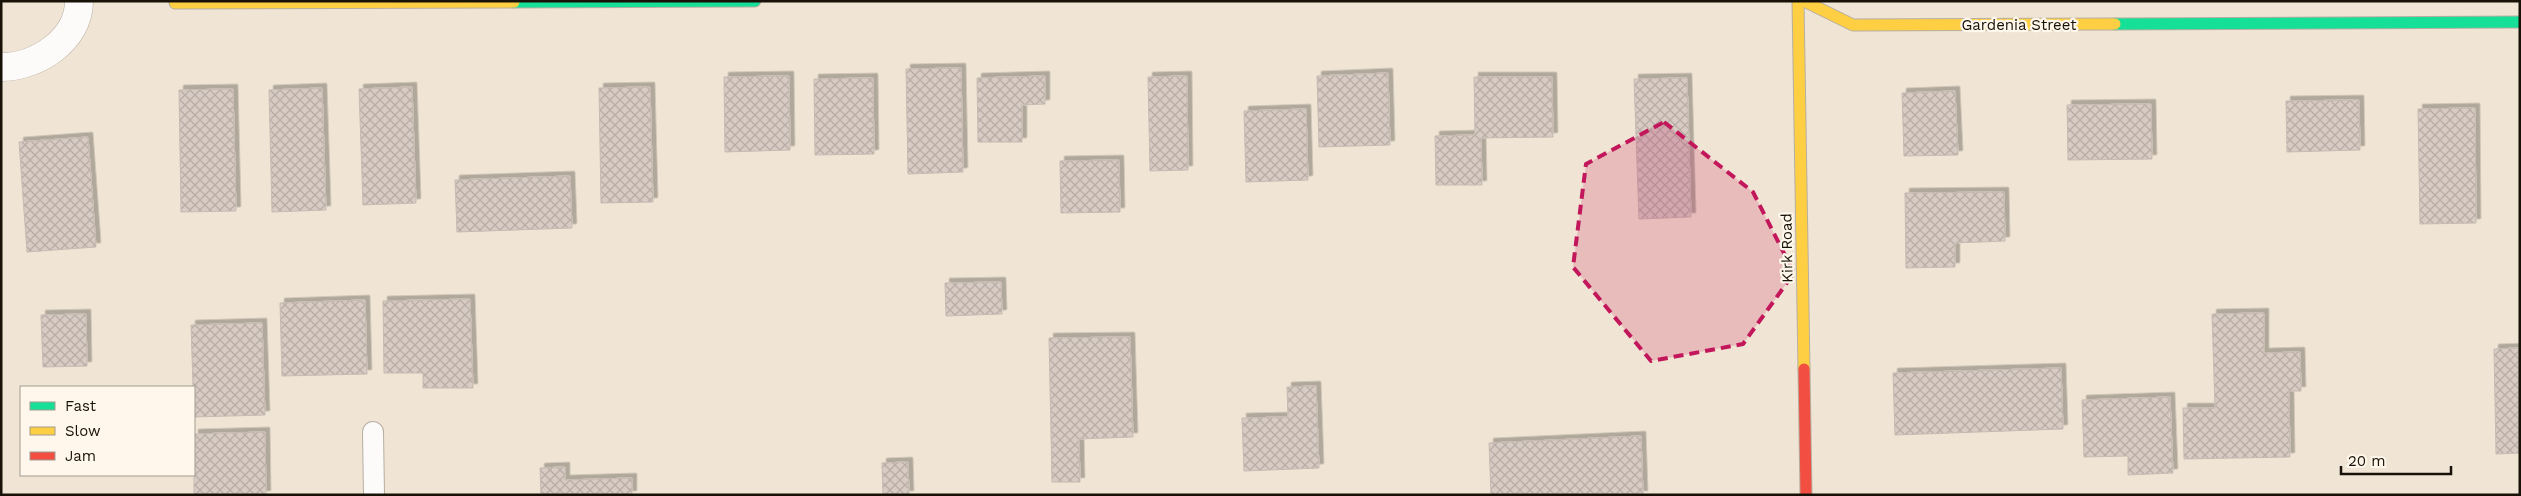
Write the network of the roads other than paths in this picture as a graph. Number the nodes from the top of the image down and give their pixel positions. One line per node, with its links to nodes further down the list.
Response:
1 (79, 1): 7 (street)
2 (755, 1): 5 (street)
3 (1798, 1): 10 (street, Kirk Road)
4 (1804, 1): 6 (street, Gardenia Street)
5 (175, 3)
6 (2520, 22)
7 (1, 67)
8 (373, 432): 9 (lane)
9 (374, 495)
10 (1806, 495)

